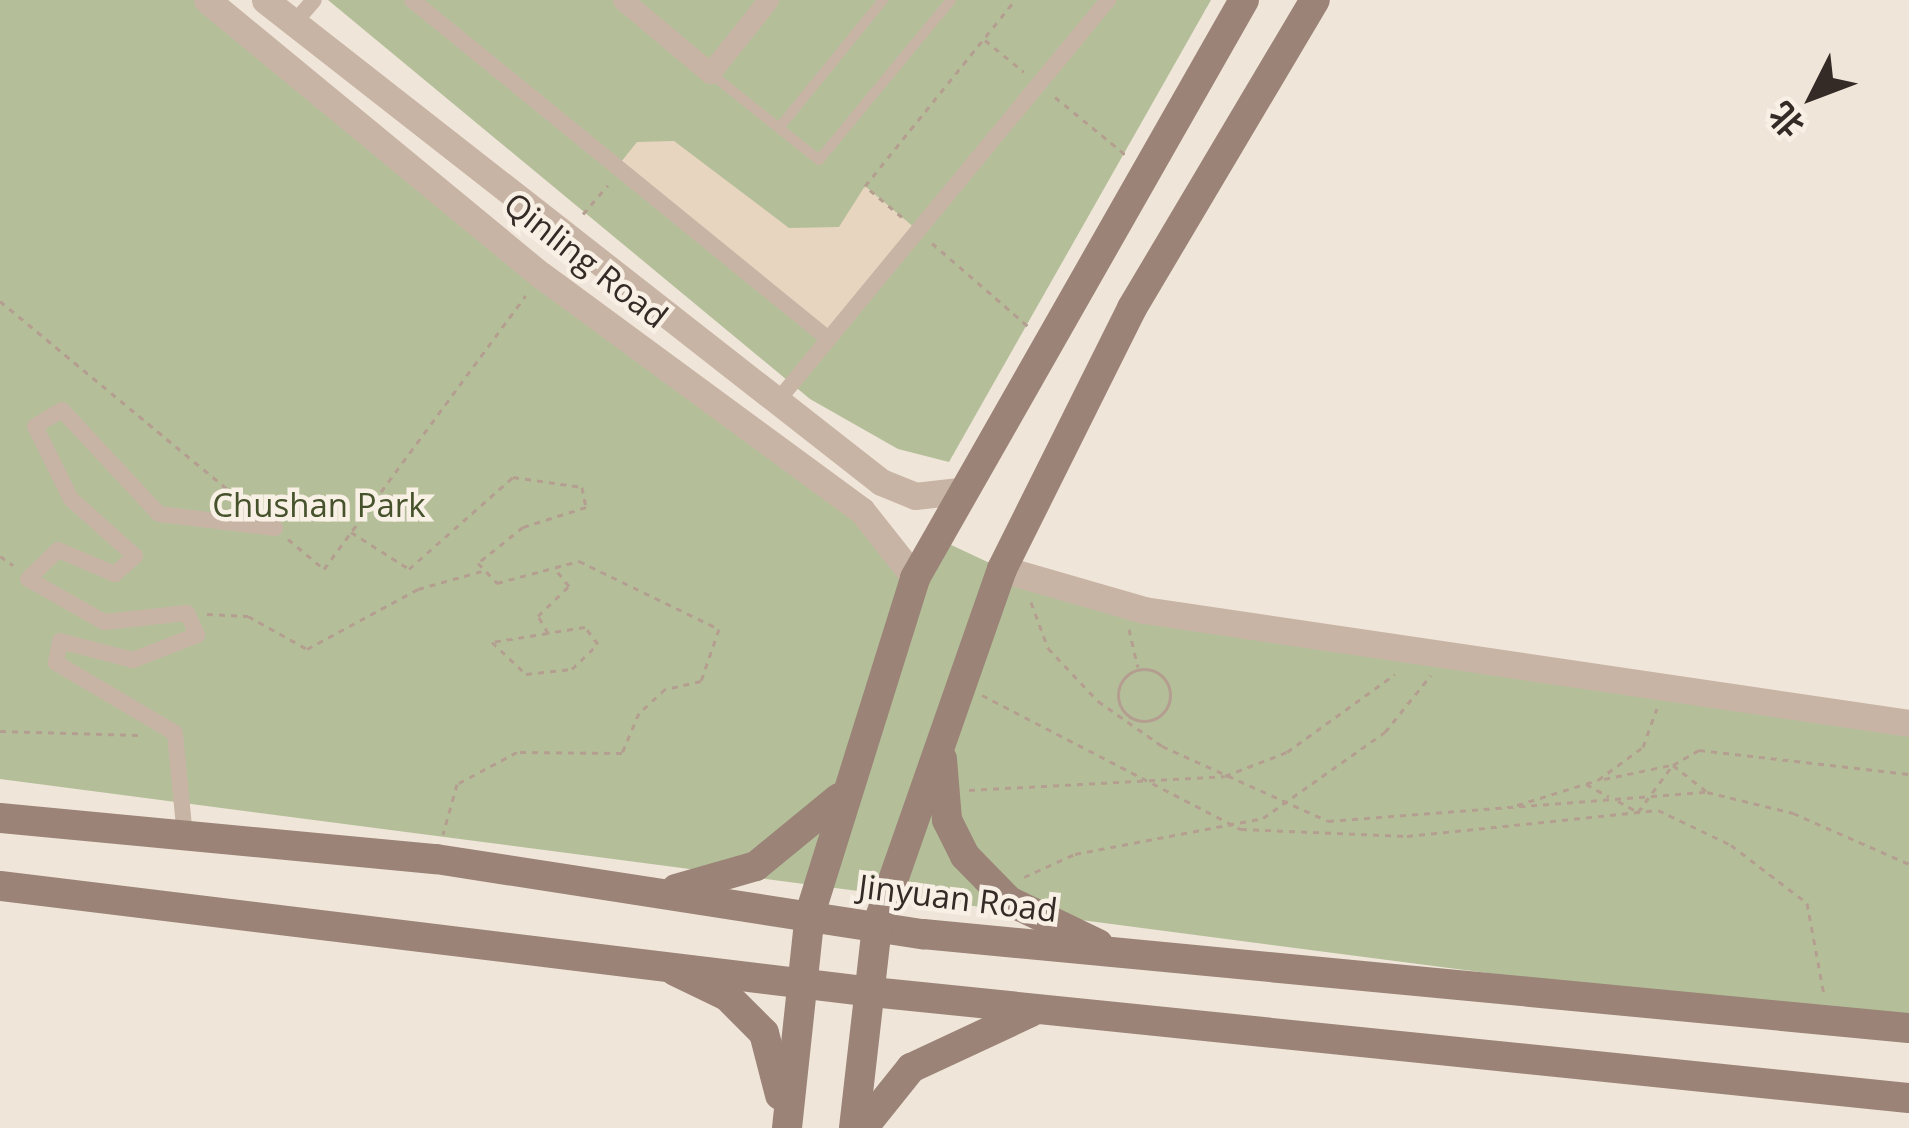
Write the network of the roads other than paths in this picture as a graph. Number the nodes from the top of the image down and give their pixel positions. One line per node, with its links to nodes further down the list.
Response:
1 (207, 0): 20 (street, Qinling Road)
2 (265, 0): 12 (street, Qinling Road)
3 (314, 0): 12 (street)
4 (412, 0): 15 (street)
5 (623, 0): 13 (street)
6 (768, 0): 13 (street)
7 (884, 0): 14 (lane)
8 (1108, 0): 15 (street)
9 (1244, 0): 17 (main road)
10 (1316, 0): 19 (main road)
11 (945, 2): 14 (lane)
12 (294, 23): 16 (street, Qinling Road)
13 (710, 73): 14 (lane)
14 (779, 128)
15 (826, 338): 16 (street)
16 (775, 404): 17 (street, Qinling Road)
17 (959, 491): 20 (main road)
18 (275, 528): 25 (street)
19 (1012, 573): 21 (street); 22 (main road)
20 (915, 578): 23 (main road)
21 (1909, 723)
22 (941, 746): 29 (main road); 30 (main road)
23 (850, 784): 27 (main road); 28 (main road)
24 (0, 818): 25 (main road, Jinyuan Road)
25 (185, 838): 27 (main road, Jinyuan Road)
26 (0, 886): 31 (main road)
27 (664, 892): 28 (main road, Jinyuan Road)
28 (810, 914): 29 (main road, Jinyuan Road); 32 (main road)
29 (877, 926): 30 (main road, Jinyuan Road); 33 (main road)
30 (1114, 952): 35 (main road, Jinyuan Road)
31 (653, 960): 32 (main road); 37 (main road)
32 (798, 978): 33 (main road); 37 (main road)
33 (872, 992): 34 (main road); 38 (main road)
34 (1040, 1009): 36 (main road); 38 (main road)
35 (1909, 1028)
36 (1907, 1099)
37 (785, 1128)
38 (859, 1128)

